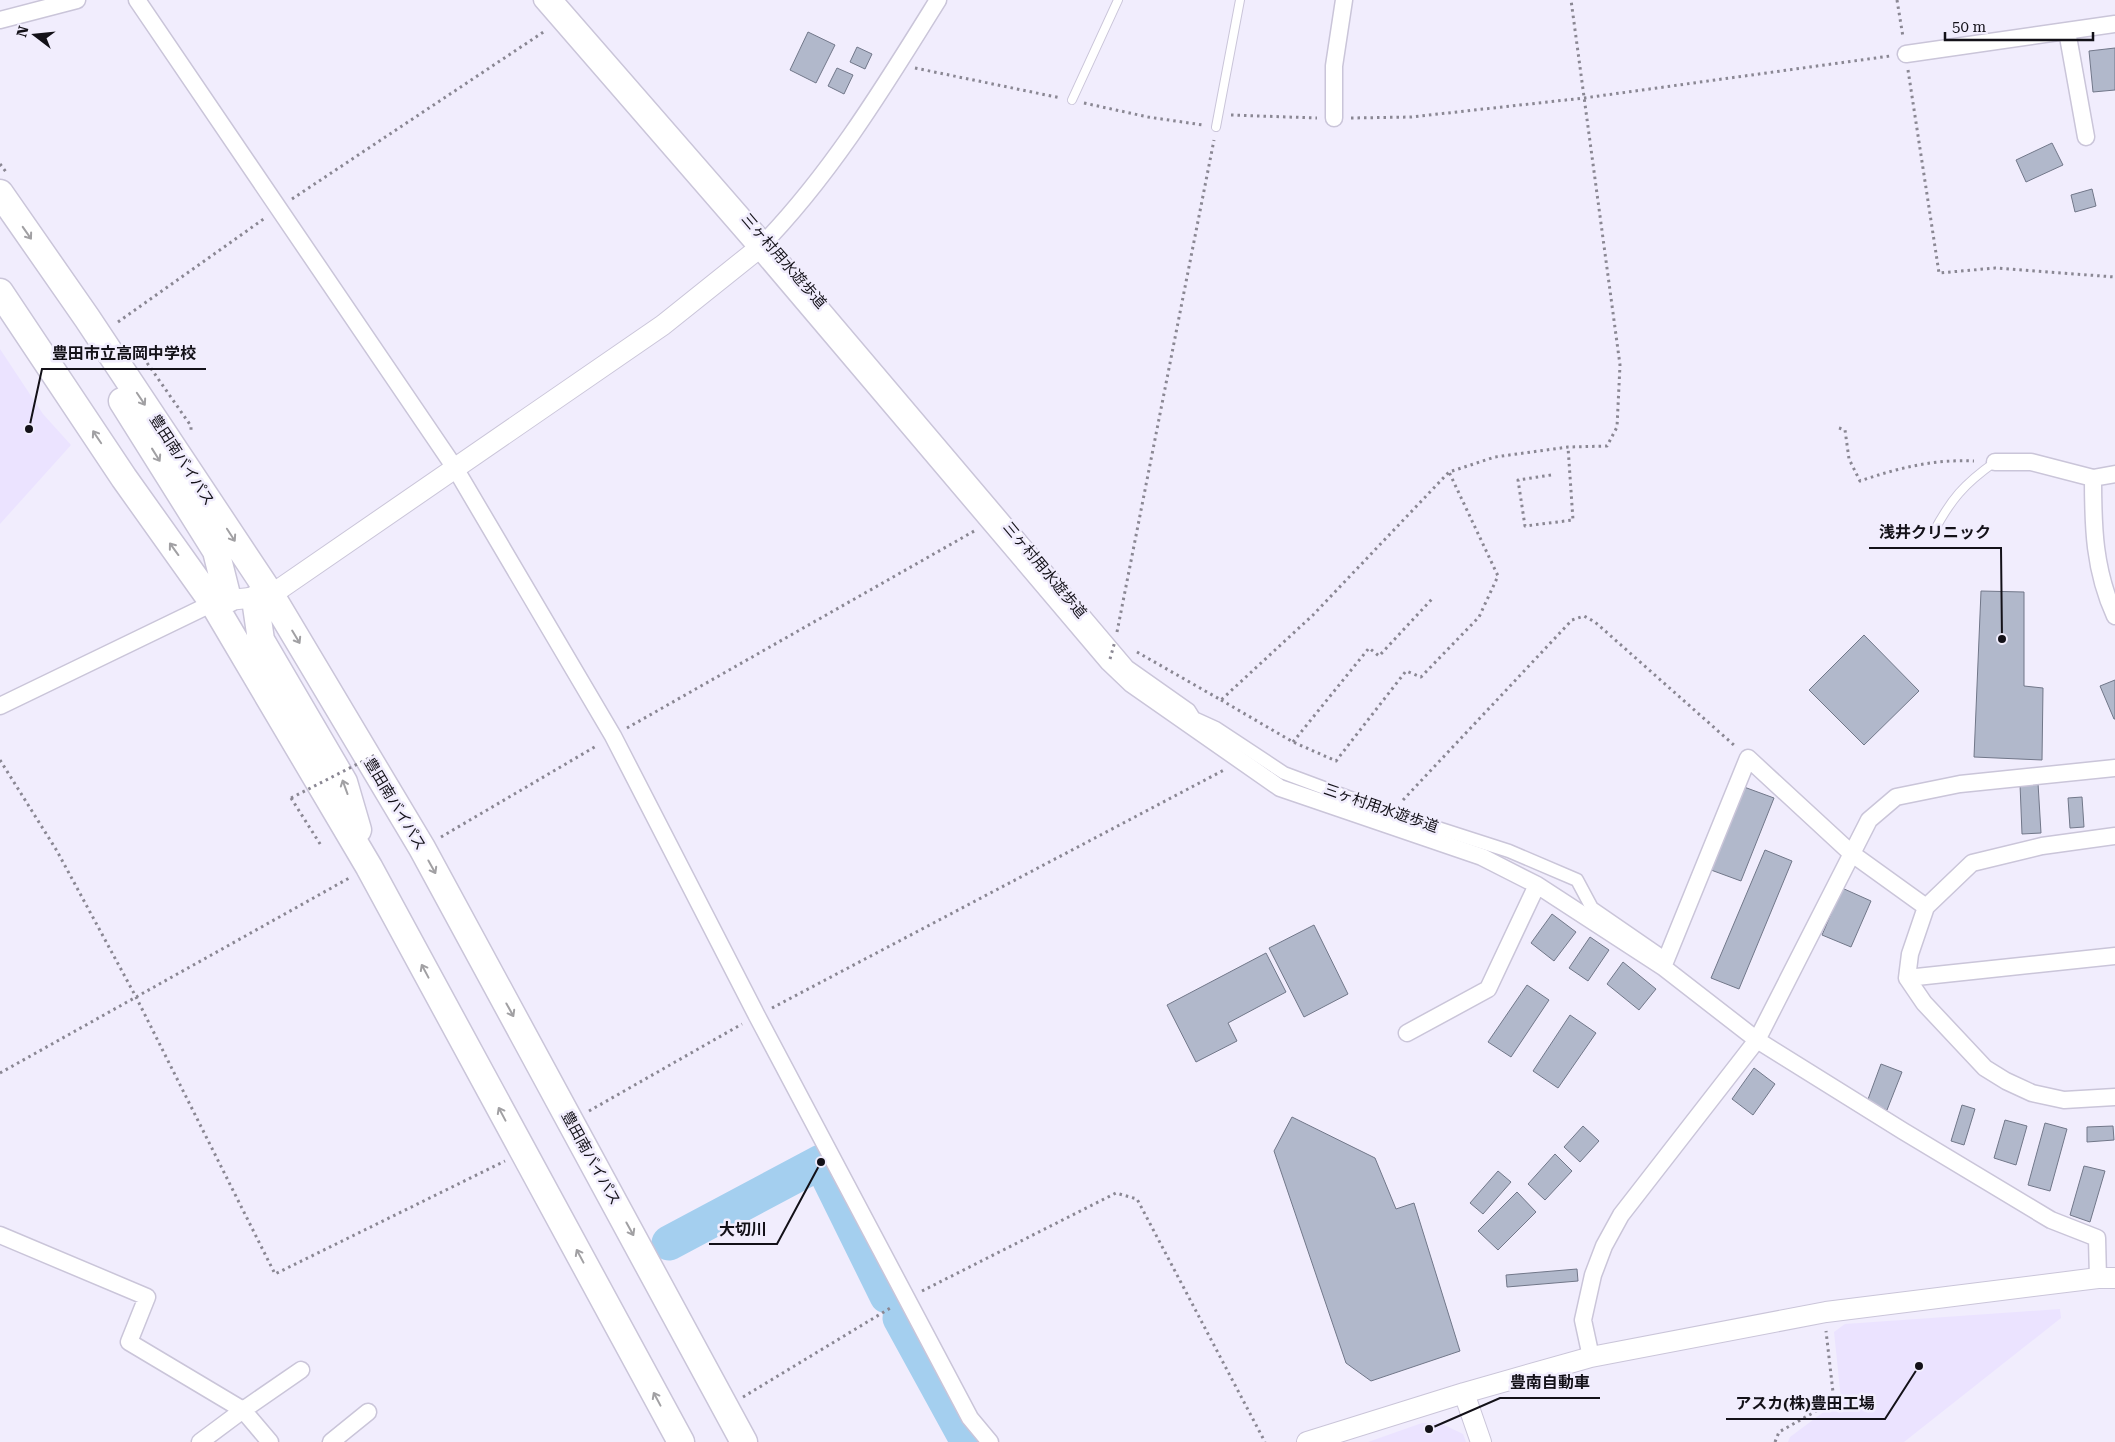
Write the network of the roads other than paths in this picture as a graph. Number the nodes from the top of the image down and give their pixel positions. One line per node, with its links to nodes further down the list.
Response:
1 (77, 0): 9 (street)
2 (138, 0): 22 (street)
3 (542, 0): 18 (street)
4 (557, 0): 18 (street, 三ヶ村用水遊歩道)
5 (938, 0): 18 (street)
6 (1118, 0): 13 (lane)
7 (1240, 0): 15 (lane)
8 (1344, 0): 14 (street)
9 (0, 20)
10 (2115, 24): 11 (street)
11 (2067, 31): 12 (street); 16 (street)
12 (1906, 54)
13 (1072, 100)
14 (1334, 118)
15 (1216, 128)
16 (2086, 137)
17 (0, 193): 20 (highway, 豊田南バイパス, one-way to 20)
18 (762, 245): 22 (street); 34 (street); 37 (street, 三ヶ村用水遊歩道)
19 (0, 292): 27 (highway, one-way to 19)
20 (87, 318): 26 (highway, 豊田南バイパス, one-way to 26); 27 (highway, one-way to 27)
21 (1995, 462): 24 (street); 25 (lane)
22 (455, 468): 26 (street); 54 (street)
23 (2115, 474): 24 (street)
24 (2093, 478): 28 (street)
25 (1933, 533)
26 (263, 597): 27 (street); 33 (highway, one-way to 26); 53 (highway, 豊田南バイパス, one-way to 53)
27 (220, 601): 29 (street); 33 (highway)
28 (2115, 616)
29 (0, 706)
30 (2115, 768): 32 (street)
31 (2115, 836): 35 (street)
32 (1851, 853): 35 (street); 37 (street); 40 (street)
33 (369, 867): 52 (highway, one-way to 33)
34 (1537, 885): 37 (street); 39 (street)
35 (1926, 907): 38 (street)
36 (2115, 956): 38 (street)
37 (1664, 963): 40 (street)
38 (1907, 978): 41 (street)
39 (1407, 1033)
40 (1757, 1040): 43 (street); 44 (street)
41 (2115, 1096)
42 (0, 1235): 47 (street)
43 (2107, 1278): 44 (street)
44 (1592, 1357): 46 (street)
45 (301, 1370): 47 (street)
46 (1464, 1393): 55 (street); 56 (street)
47 (243, 1410): 49 (street); 50 (street)
48 (368, 1412): 51 (street)
49 (200, 1442)
50 (270, 1442)
51 (331, 1442)
52 (681, 1442)
53 (744, 1442)
54 (990, 1442)
55 (1307, 1442)
56 (1481, 1442)

